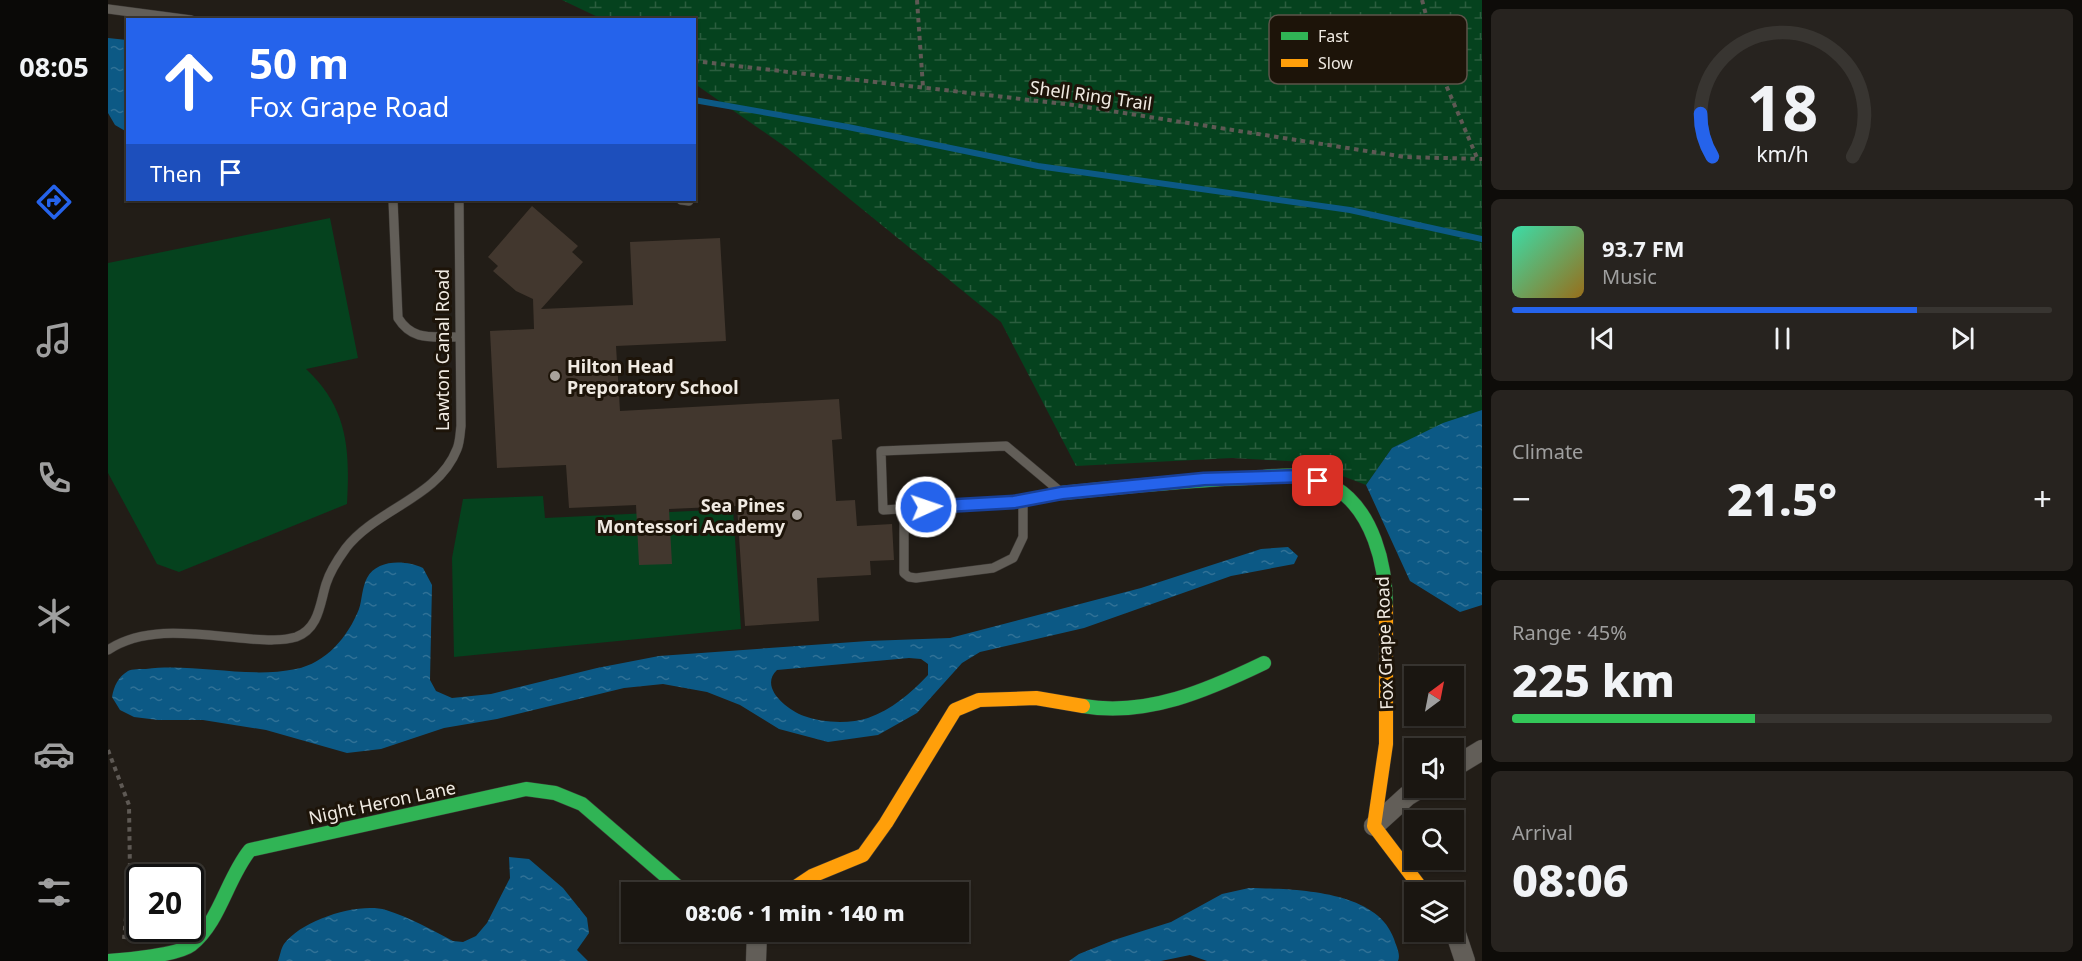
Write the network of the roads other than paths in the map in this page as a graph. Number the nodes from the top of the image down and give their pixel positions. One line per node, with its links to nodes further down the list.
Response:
1 (108, 9): 2 (lane)
2 (176, 18)
3 (393, 201): 5 (lane)
4 (459, 201): 5 (lane, Lawton Canal Road)
5 (459, 337): 9 (lane, Lawton Canal Road)
6 (1062, 493): 7 (lane); 8 (lane); 14 (street, Fox Grape Road)
7 (1023, 501): 8 (lane); 8 (lane)
8 (904, 508)
9 (108, 650)
10 (1264, 663): 16 (street)
11 (1482, 750): 12 (street)
12 (1464, 761)
13 (1405, 798): 14 (street)
14 (1374, 826): 17 (street)
15 (672, 882): 20 (street, Night Heron Lane)
16 (803, 882)
17 (1416, 882)
18 (757, 942): 21 (street)
19 (1459, 942): 22 (street)
20 (115, 960)
21 (756, 961)
22 (1466, 961)

